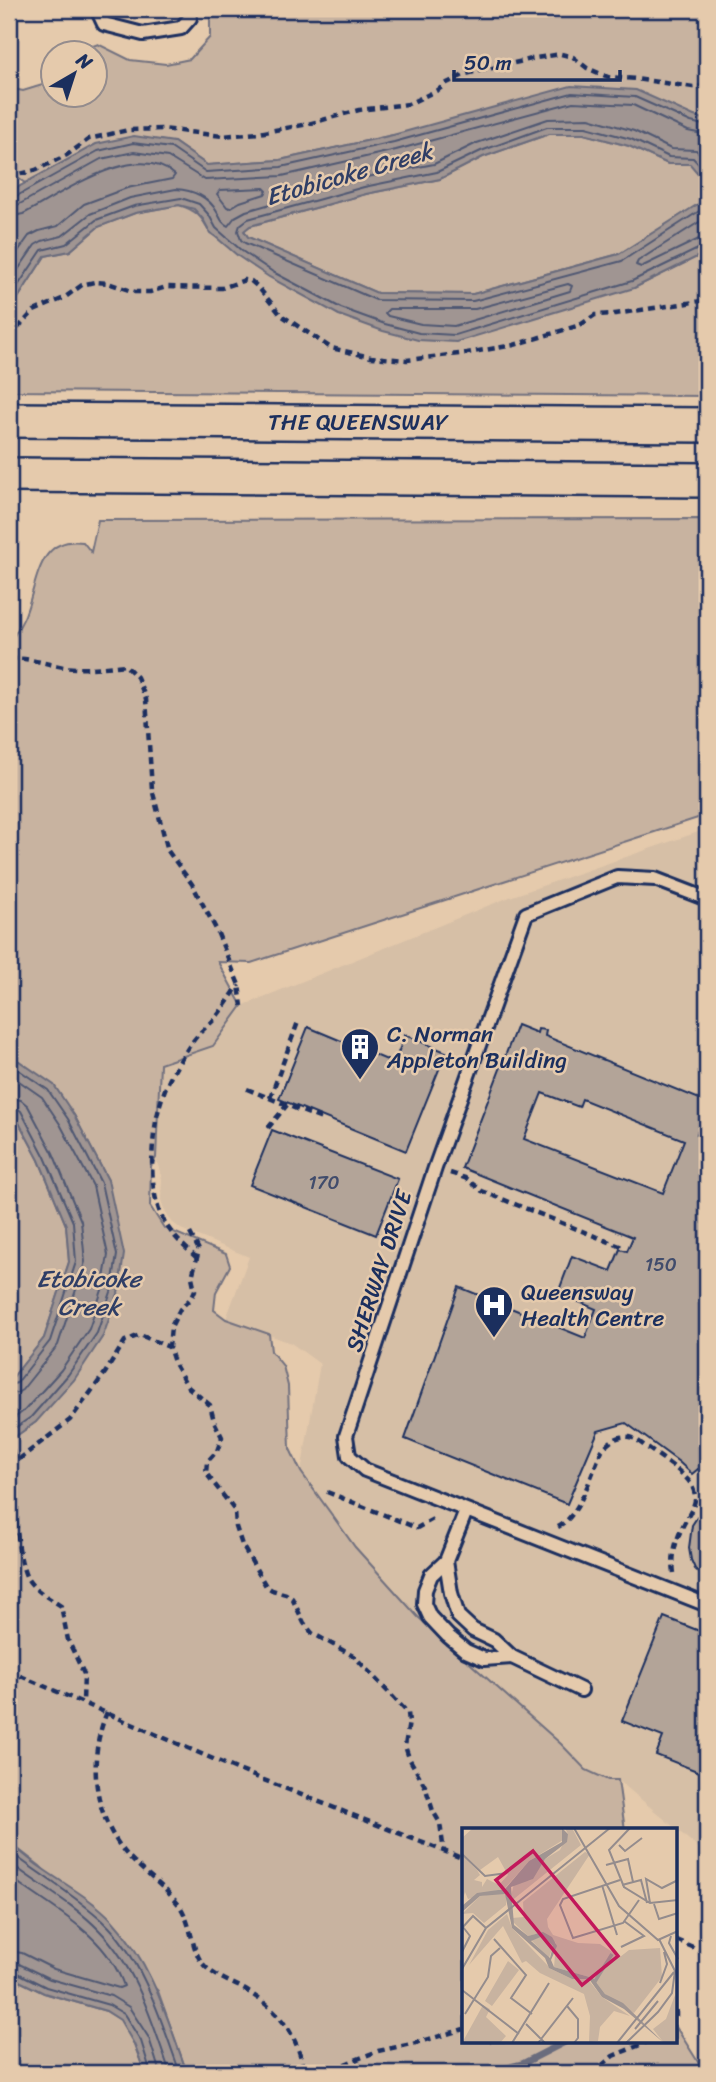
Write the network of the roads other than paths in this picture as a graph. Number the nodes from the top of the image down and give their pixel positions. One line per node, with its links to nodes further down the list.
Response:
1 (97, 9): 2 (lane)
2 (190, 18)
3 (9, 420): 4 (main road, THE QUEENSWAY)
4 (707, 425)
5 (9, 475): 6 (main road)
6 (707, 480)
7 (707, 899): 8 (lane, SHERWAY DRIVE)
8 (466, 1511): 9 (lane); 10 (lane, SHERWAY DRIVE)
9 (446, 1561): 11 (lane); 11 (lane)
10 (707, 1605)
11 (512, 1657): 12 (lane)
12 (581, 1690)

